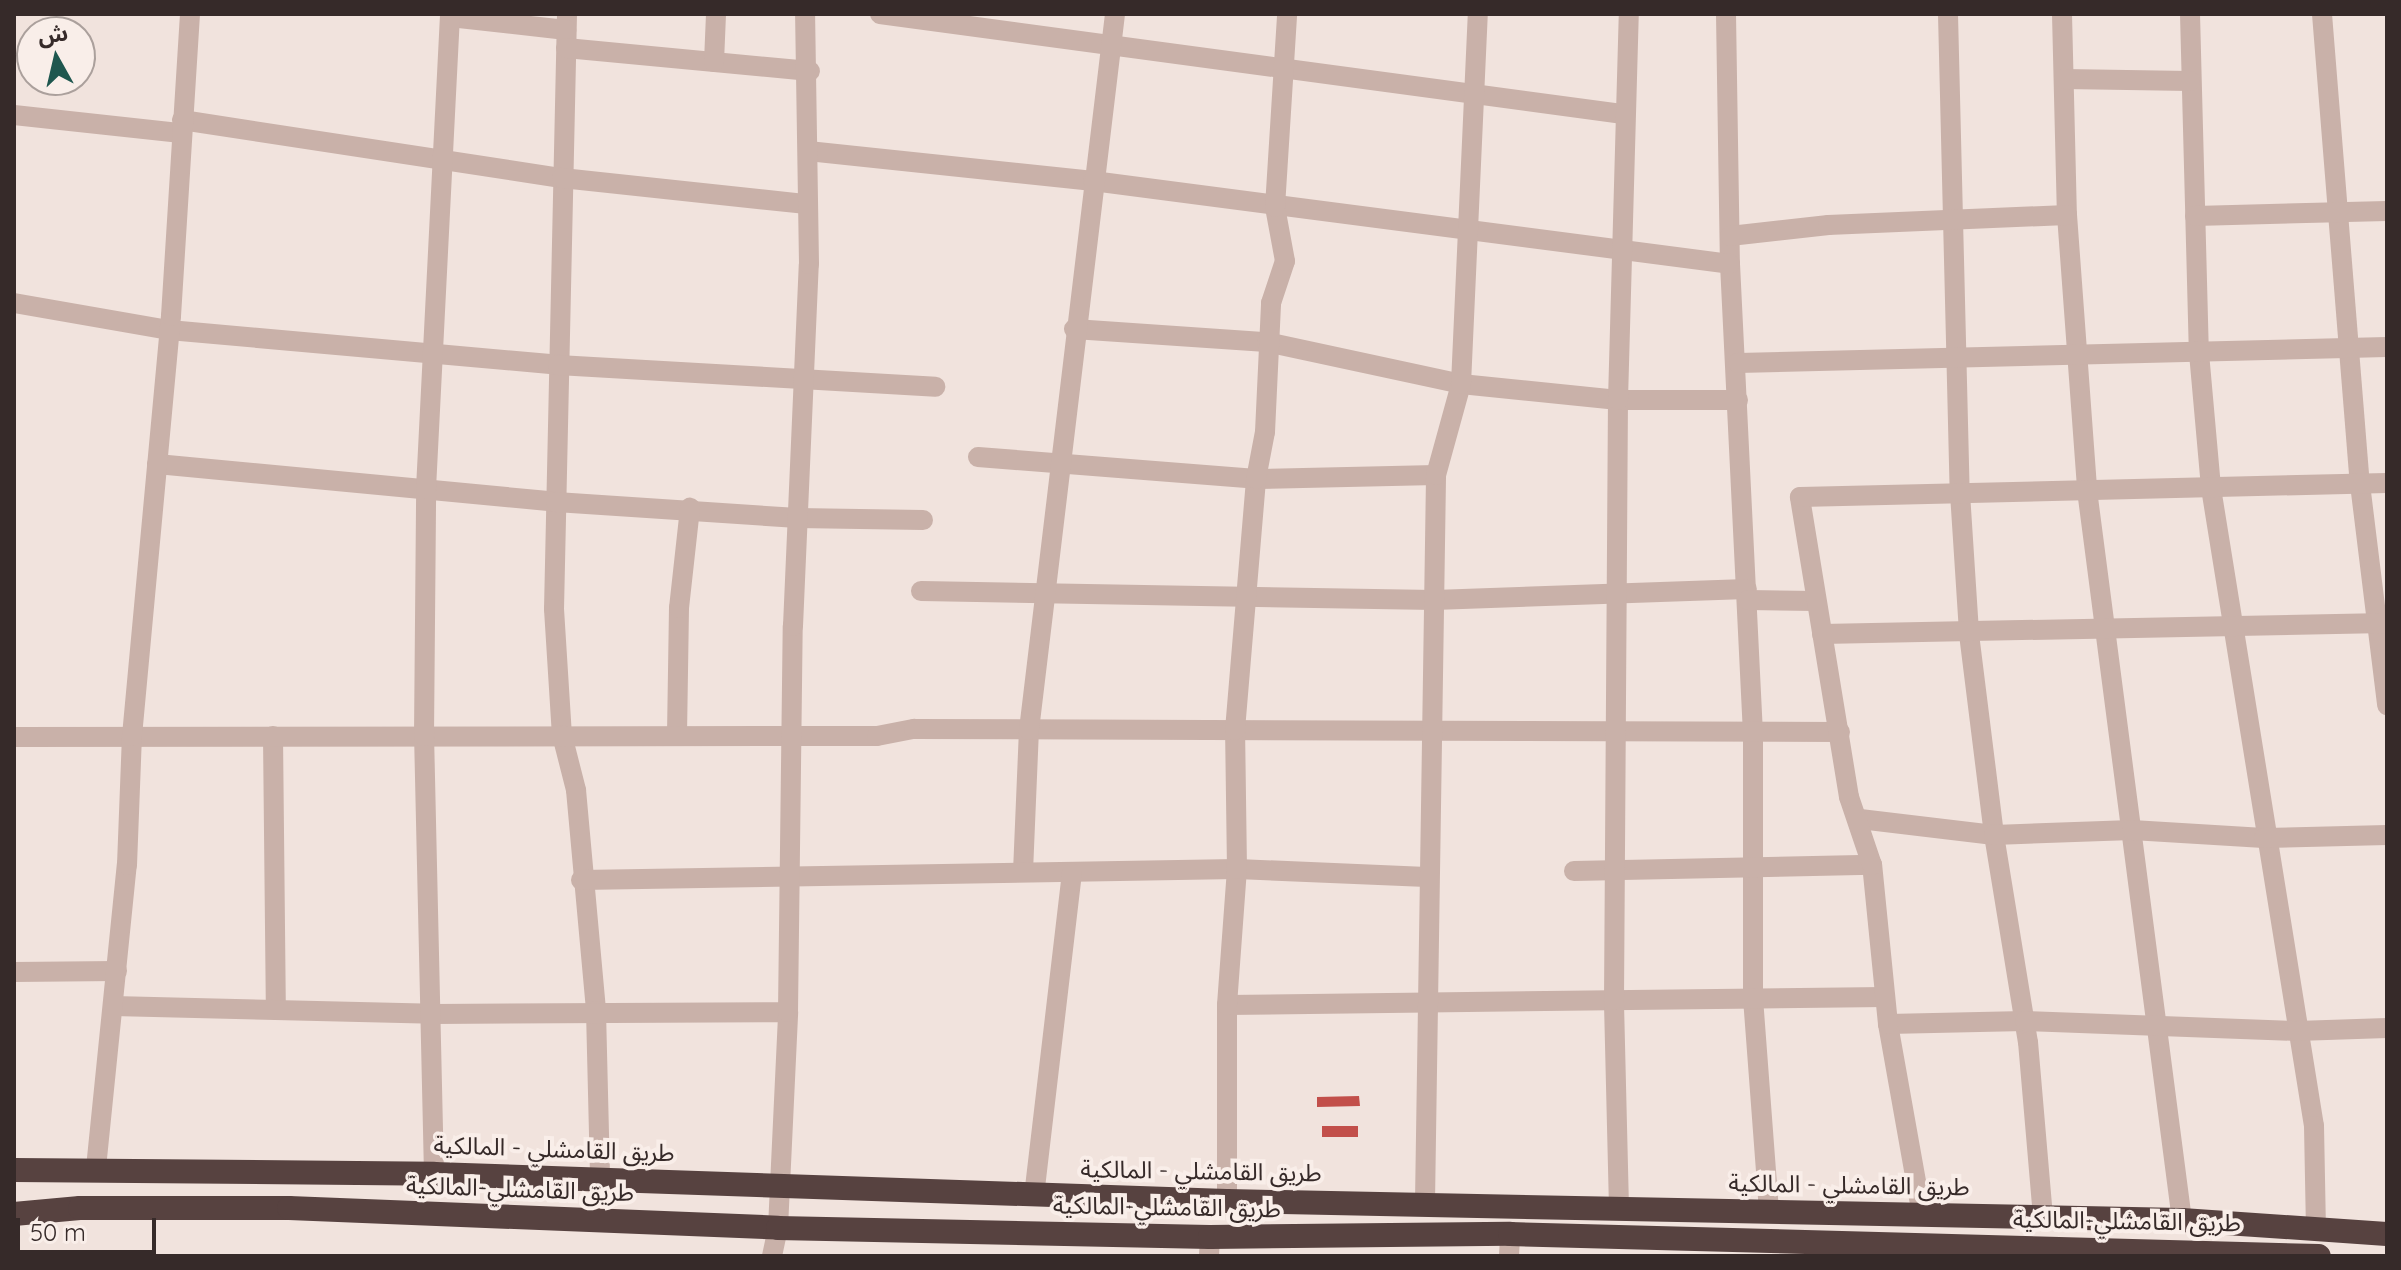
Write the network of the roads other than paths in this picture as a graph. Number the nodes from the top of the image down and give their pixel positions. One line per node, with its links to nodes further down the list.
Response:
1 (190, 14): 25 (street)
2 (716, 14): 17 (street)
3 (805, 14): 19 (street)
4 (880, 14): 16 (street)
5 (1115, 14): 16 (street)
6 (1287, 14): 18 (street)
7 (1478, 14): 22 (street)
8 (1629, 14): 23 (street)
9 (1726, 14): 38 (street)
10 (1948, 14): 36 (street)
11 (2062, 14): 20 (street)
12 (2190, 14): 21 (street)
13 (2322, 14): 33 (street)
14 (450, 15): 15 (street); 27 (street)
15 (566, 31): 17 (street); 28 (street)
16 (1111, 48): 18 (street); 29 (street)
17 (714, 62): 19 (street)
18 (1283, 68): 22 (street); 31 (street)
19 (810, 71): 26 (street)
20 (2064, 79): 21 (street); 34 (street)
21 (2190, 81): 35 (street)
22 (1475, 94): 23 (street); 37 (street)
23 (1623, 114): 39 (street)
24 (14, 115): 25 (street)
25 (181, 127): 27 (street); 43 (street)
26 (808, 151): 29 (street); 30 (street)
27 (442, 160): 28 (street); 47 (street)
28 (562, 178): 30 (street); 52 (street)
29 (1093, 181): 31 (street); 42 (street)
30 (807, 204): 53 (street)
31 (1275, 207): 37 (street); 44 (street)
32 (2387, 211): 33 (street)
33 (2336, 212): 35 (street); 46 (street)
34 (2067, 215): 36 (street); 49 (street)
35 (2195, 216): 48 (street)
36 (1954, 219): 38 (street); 50 (street)
37 (1465, 232): 39 (street); 54 (street)
38 (1730, 236): 40 (street)
39 (1621, 252): 40 (street); 56 (street)
40 (1730, 264): 51 (street)
41 (14, 303): 43 (street)
42 (1074, 329): 44 (street); 59 (street)
43 (169, 330): 47 (street); 60 (street)
44 (1267, 342): 54 (street); 62 (street)
45 (2387, 347): 46 (street)
46 (2347, 349): 48 (street); 64 (street)
47 (432, 353): 52 (street); 66 (street)
48 (2199, 353): 49 (street); 65 (street)
49 (2077, 354): 50 (street); 67 (street)
50 (1955, 358): 51 (street); 68 (street)
51 (1738, 363): 57 (street)
52 (558, 365): 53 (street); 69 (street)
53 (801, 380): 55 (street); 71 (street)
54 (1461, 384): 56 (street); 61 (street)
55 (935, 387)
56 (1618, 400): 57 (street); 74 (street)
57 (1738, 400): 76 (street)
58 (978, 457): 59 (street)
59 (1061, 463): 62 (street); 75 (street)
60 (157, 464): 66 (street); 95 (street)
61 (1436, 475): 62 (street); 78 (street)
62 (1256, 479): 77 (street)
63 (2387, 483): 64 (street)
64 (2360, 484): 65 (street); 80 (street)
65 (2211, 488): 67 (street); 81 (street)
66 (426, 489): 69 (street); 97 (street)
67 (2087, 490): 68 (street); 82 (street)
68 (1960, 493): 79 (street); 84 (street)
69 (556, 502): 70 (street); 92 (street)
70 (690, 508): 71 (street); 93 (street)
71 (797, 518): 72 (street); 94 (street)
72 (923, 520)
73 (921, 591): 75 (street)
74 (1617, 593): 76 (street); 78 (street); 88 (street)
75 (1046, 594): 77 (street); 86 (street)
76 (1747, 595): 79 (street); 89 (street)
77 (1248, 597): 78 (street); 87 (street)
78 (1434, 600): 91 (street)
79 (1816, 601): 83 (street)
80 (2381, 623): 81 (street); 85 (street)
81 (2233, 630): 82 (street); 103 (street)
82 (2103, 632): 84 (street); 100 (street)
83 (1822, 634): 84 (street); 90 (street)
84 (1969, 634): 101 (street)
85 (2387, 705)
86 (1029, 730): 87 (street); 94 (street); 108 (street)
87 (1235, 730): 91 (street); 105 (street)
88 (1616, 732): 89 (street); 91 (street); 109 (street)
89 (1753, 732): 90 (street); 106 (street)
90 (1840, 732): 99 (street)
91 (1432, 733): 112 (street)
92 (562, 735): 93 (street); 97 (street); 113 (street)
93 (677, 735): 94 (street)
94 (792, 735): 111 (street)
95 (132, 736): 96 (street); 98 (street); 114 (street)
96 (273, 736): 97 (street); 122 (street)
97 (424, 736): 125 (street)
98 (14, 737)
99 (1860, 819): 101 (street); 104 (street)
100 (2132, 830): 101 (street); 103 (street); 128 (street)
101 (1994, 835): 126 (street)
102 (2387, 835): 103 (street)
103 (2264, 838): 130 (street)
104 (1872, 865): 106 (street); 116 (street)
105 (1237, 869): 110 (street); 112 (street); 120 (street)
106 (1755, 869): 109 (street); 117 (street)
107 (1574, 871): 109 (street)
108 (1023, 872): 110 (street); 111 (street)
109 (1617, 872): 118 (street)
110 (1072, 873): 136 (street)
111 (792, 875): 113 (street); 124 (street)
112 (1427, 877): 119 (street)
113 (581, 880): 123 (street)
114 (117, 971): 115 (street); 121 (street)
115 (14, 972)
116 (1885, 997): 117 (street); 127 (street)
117 (1753, 998): 118 (street); 141 (street)
118 (1614, 1000): 119 (street); 140 (street)
119 (1425, 1003): 120 (street); 139 (street)
120 (1227, 1005): 138 (street)
121 (113, 1006): 122 (street); 131 (street)
122 (276, 1010): 125 (street)
123 (596, 1011): 124 (street); 125 (street); 134 (street)
124 (788, 1012): 135 (street)
125 (433, 1014): 133 (street)
126 (2025, 1021): 127 (street); 128 (street); 144 (street)
127 (1888, 1024): 143 (street)
128 (2159, 1024): 130 (street); 145 (street)
129 (2387, 1028): 130 (street)
130 (2297, 1031): 147 (street)
131 (96, 1168): 132 (highway, طريق القامشلي - المالكية); 133 (highway, طريق القامشلي - المالكية)
132 (14, 1170)
133 (434, 1174): 134 (highway, طريق القامشلي - المالكية)
134 (600, 1179): 135 (highway, طريق القامشلي - المالكية)
135 (779, 1183): 136 (highway, طريق القامشلي - المالكية); 146 (street)
136 (1034, 1196): 137 (highway, طريق القامشلي - المالكية)
137 (1191, 1200): 138 (highway, طريق القامشلي - المالكية); 150 (highway)
138 (1227, 1201): 139 (highway, طريق القامشلي - المالكية)
139 (1434, 1203): 140 (highway, طريق القامشلي - المالكية); 148 (highway)
140 (1619, 1208): 141 (highway, طريق القامشلي - المالكية)
141 (1769, 1211): 143 (highway, طريق القامشلي - المالكية)
142 (14, 1214): 146 (highway, طريق القامشلي-المالكية)
143 (1922, 1215): 144 (highway, طريق القامشلي - المالكية)
144 (2043, 1217): 145 (highway, طريق القامشلي - المالكية)
145 (2182, 1220): 147 (highway, طريق القامشلي - المالكية)
146 (778, 1228): 150 (highway, طريق القامشلي-المالكية); 155 (street)
147 (2316, 1230): 149 (highway, طريق القامشلي - المالكية)
148 (1442, 1234): 150 (highway, طريق القامشلي-المالكية); 151 (highway, طريق القامشلي-المالكية)
149 (2387, 1234)
150 (1203, 1243)
151 (1510, 1245): 152 (highway, طريق القامشلي-المالكية)
152 (1918, 1250): 153 (highway, طريق القامشلي-المالكية)
153 (2105, 1252): 154 (highway, طريق القامشلي-المالكية)
154 (2272, 1254): 156 (highway, طريق القامشلي-المالكية)
155 (772, 1256)
156 (2319, 1256)

